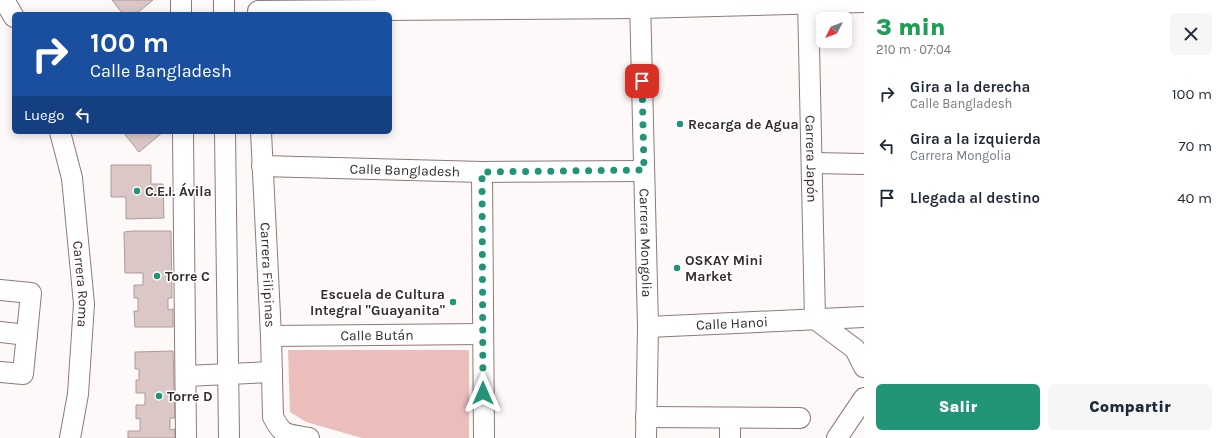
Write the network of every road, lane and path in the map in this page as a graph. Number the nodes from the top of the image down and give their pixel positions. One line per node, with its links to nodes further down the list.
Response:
1 (4, 0): 10 (street)
2 (181, 0): 8 (street)
3 (224, 0): 9 (street)
4 (808, 2): 5 (street); 6 (street); 15 (street, Carrera Japón)
5 (864, 2)
6 (640, 4): 7 (street); 18 (street, Carrera Mongolia)
7 (258, 8)
8 (182, 12)
9 (224, 12)
10 (12, 14)
11 (61, 134): 38 (street, Carrera Roma)
12 (183, 134): 33 (street)
13 (225, 134): 31 (street)
14 (261, 134): 17 (street, Carrera Filipinas)
15 (813, 163): 16 (street); 22 (street, Carrera Japón)
16 (864, 164)
17 (262, 166): 19 (street, Calle Bangladesh); 27 (street, Carrera Filipinas)
18 (644, 170): 19 (street, Calle Bangladesh); 23 (street, Carrera Mongolia)
19 (482, 172): 25 (street)
20 (0, 290): 26 (street)
21 (864, 317): 22 (street, Calle Hanoi)
22 (815, 319): 23 (street, Calle Hanoi); 28 (street)
23 (648, 327): 35 (street, Carrera Mongolia)
24 (0, 332): 26 (street)
25 (483, 334): 27 (street, Calle Bután); 42 (street)
26 (27, 335): 29 (street)
27 (271, 336): 30 (street, Carrera Filipinas)
28 (864, 367)
29 (0, 372)
30 (272, 372): 31 (street); 41 (street, Carrera Filipinas)
31 (228, 374): 33 (street); 40 (street)
32 (864, 375): 34 (street)
33 (186, 376): 39 (street)
34 (859, 406): 45 (street)
35 (646, 418): 36 (street); 43 (street, Carrera Mongolia)
36 (730, 418): 37 (street); 44 (street)
37 (800, 418)
38 (70, 438)
39 (186, 438)
40 (229, 438)
41 (307, 438)
42 (484, 438)
43 (646, 438)
44 (730, 438)
45 (836, 438)

